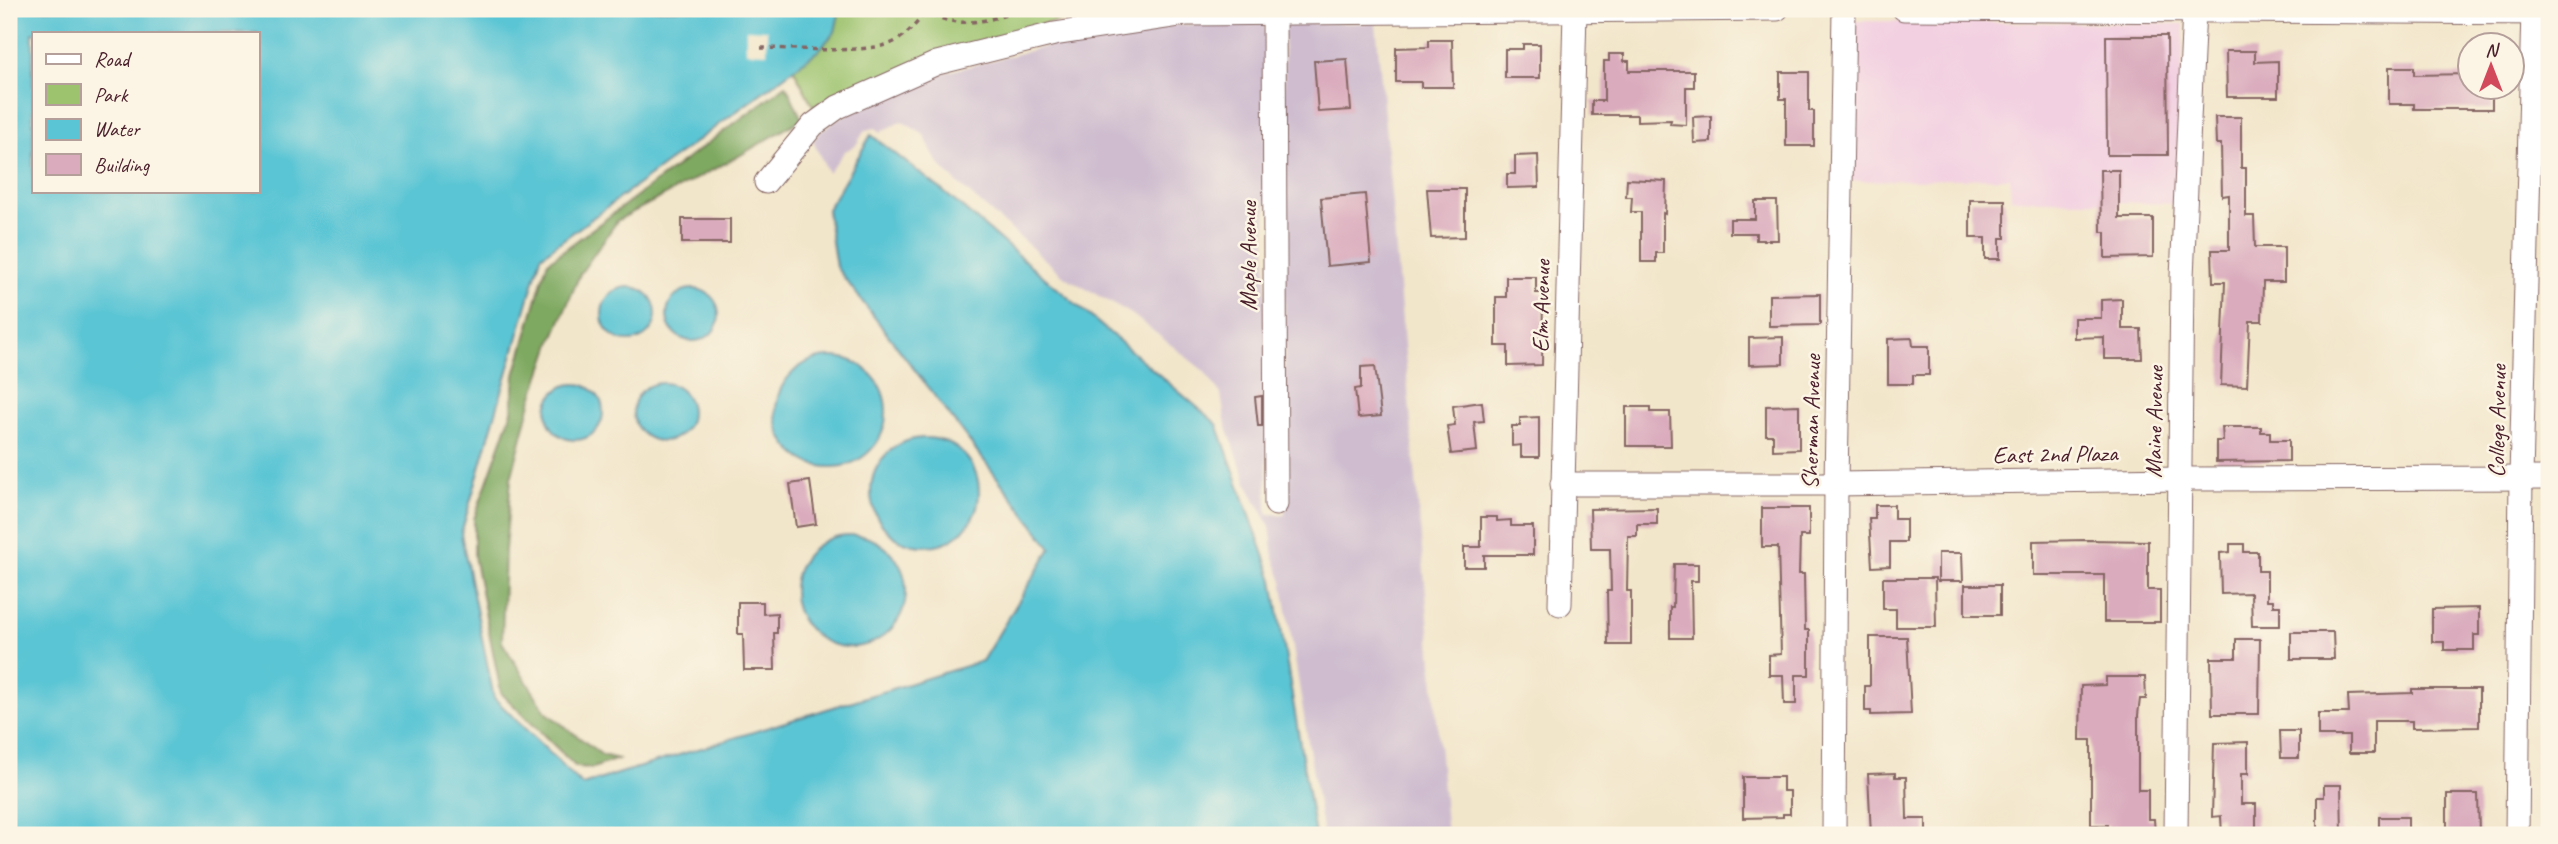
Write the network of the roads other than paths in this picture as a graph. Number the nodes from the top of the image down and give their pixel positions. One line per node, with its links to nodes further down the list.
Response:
1 (1777, 9): 9 (street)
2 (1844, 9): 16 (street, Sherman Avenue)
3 (1904, 9): 4 (street)
4 (1959, 9): 5 (street)
5 (2028, 9): 6 (street)
6 (2106, 9): 8 (street)
7 (1274, 10): 9 (street); 11 (street); 17 (street, Maple Avenue)
8 (2194, 10): 10 (street); 14 (street, Maine Avenue)
9 (1575, 11): 15 (street, Elm Avenue)
10 (2539, 12): 12 (street, College Avenue)
11 (766, 182)
12 (2521, 477): 13 (street, East 2nd Plaza); 14 (street, East 2nd Plaza); 21 (street, College Avenue)
13 (2549, 478)
14 (2180, 479): 16 (street, East 2nd Plaza); 20 (street, Maine Avenue)
15 (1562, 484): 16 (street, East 2nd Plaza); 18 (street, Elm Avenue)
16 (1836, 484): 19 (street, Sherman Avenue)
17 (1276, 504)
18 (1560, 604)
19 (1834, 835)
20 (2176, 835)
21 (2517, 835)

